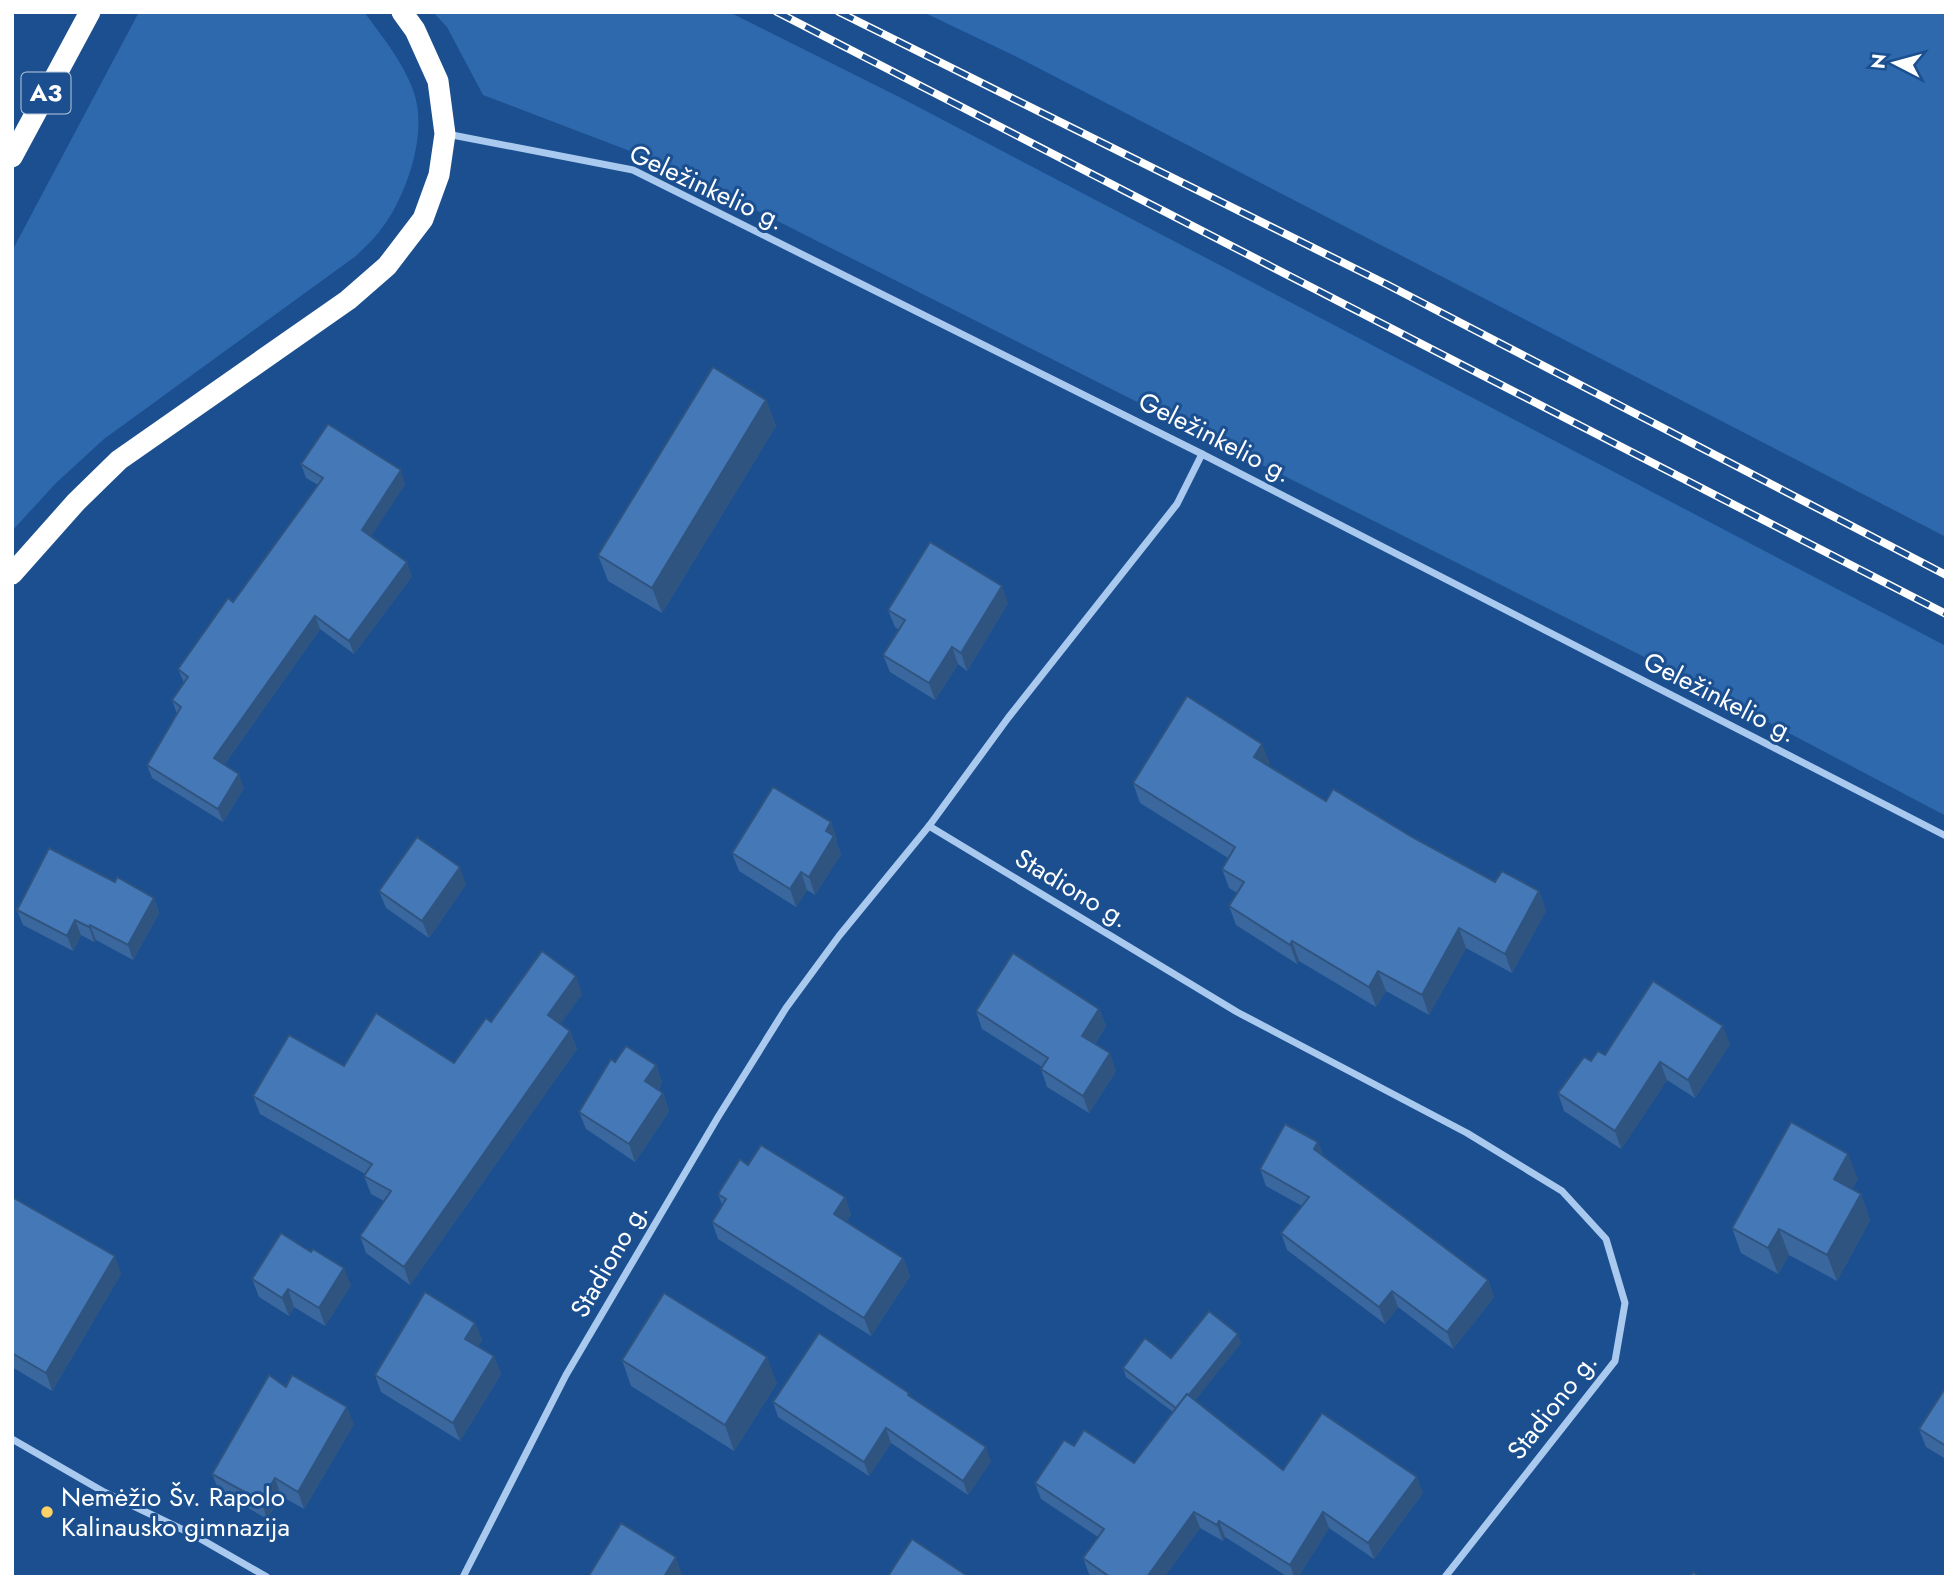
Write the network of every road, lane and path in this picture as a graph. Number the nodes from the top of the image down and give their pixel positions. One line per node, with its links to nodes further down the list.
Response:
1 (402, 12): 3 (highway)
2 (85, 21): 4 (highway, A3)
3 (445, 134): 5 (street, Geležinkelio g.); 6 (highway)
4 (12, 157)
5 (1202, 454): 7 (street); 8 (street, Geležinkelio g.)
6 (12, 574)
7 (929, 826): 11 (street, Stadiono g.); 12 (street, Stadiono g.)
8 (1946, 836)
9 (12, 1439): 10 (street)
10 (267, 1577)
11 (463, 1577)
12 (1445, 1577)

